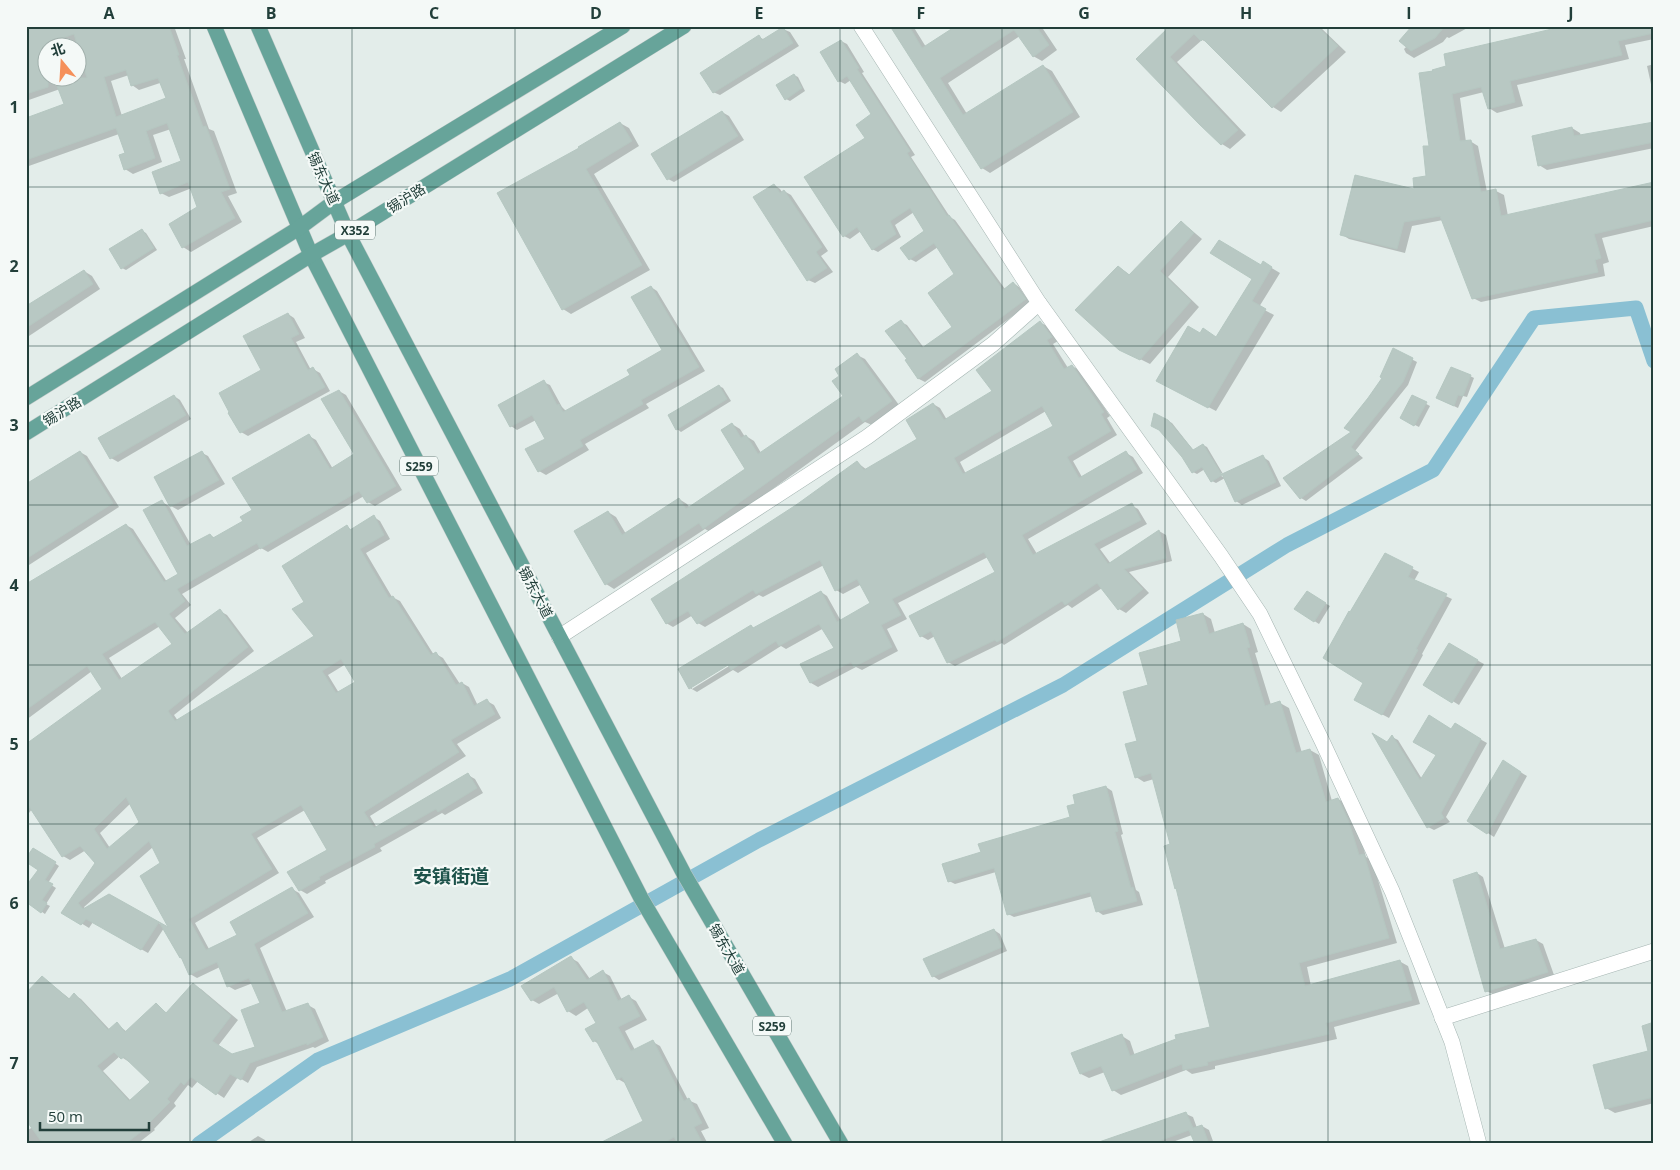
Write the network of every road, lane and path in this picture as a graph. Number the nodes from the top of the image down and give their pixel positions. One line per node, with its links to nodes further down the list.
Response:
1 (214, 26): 7 (main road, S259)
2 (258, 26): 6 (main road, 锡东大道 / S259)
3 (623, 26): 6 (main road, X352)
4 (684, 26): 8 (main road, 锡沪路 / X352)
5 (861, 26): 10 (street)
6 (334, 202): 7 (main road, X352); 8 (main road, 锡东大道 / S259)
7 (300, 228): 9 (main road, S259); 11 (main road, X352)
8 (348, 234): 9 (main road, 锡沪路 / X352); 13 (main road, 锡东大道 / S259)
9 (311, 255): 12 (main road, 锡沪路 / X352); 16 (main road, S259)
10 (1039, 303): 13 (street); 15 (street)
11 (26, 398)
12 (26, 433)
13 (559, 637): 17 (main road, 锡东大道 / S259)
14 (1654, 950): 15 (street)
15 (1442, 1018): 18 (street)
16 (785, 1144)
17 (841, 1144)
18 (1479, 1144)

